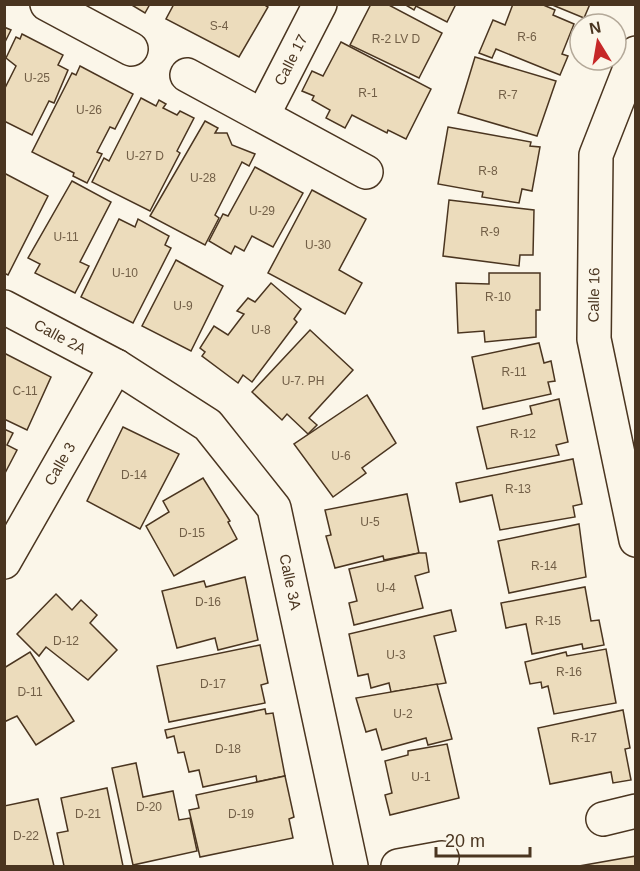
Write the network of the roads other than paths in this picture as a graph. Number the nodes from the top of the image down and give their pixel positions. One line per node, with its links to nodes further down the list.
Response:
1 (47, 4): 3 (street)
2 (320, 4): 6 (street, Calle 17)
3 (131, 49)
4 (636, 53): 10 (street, Calle 16)
5 (187, 75): 6 (street)
6 (263, 115): 7 (street)
7 (366, 172)
8 (4, 308): 9 (street, Calle 2A)
9 (116, 366): 11 (street, Calle 3); 15 (street, Calle 3A)
10 (636, 540)
11 (4, 562)
12 (636, 811): 13 (street)
13 (603, 819)
14 (442, 858): 16 (street)
15 (351, 867)
16 (398, 867)

